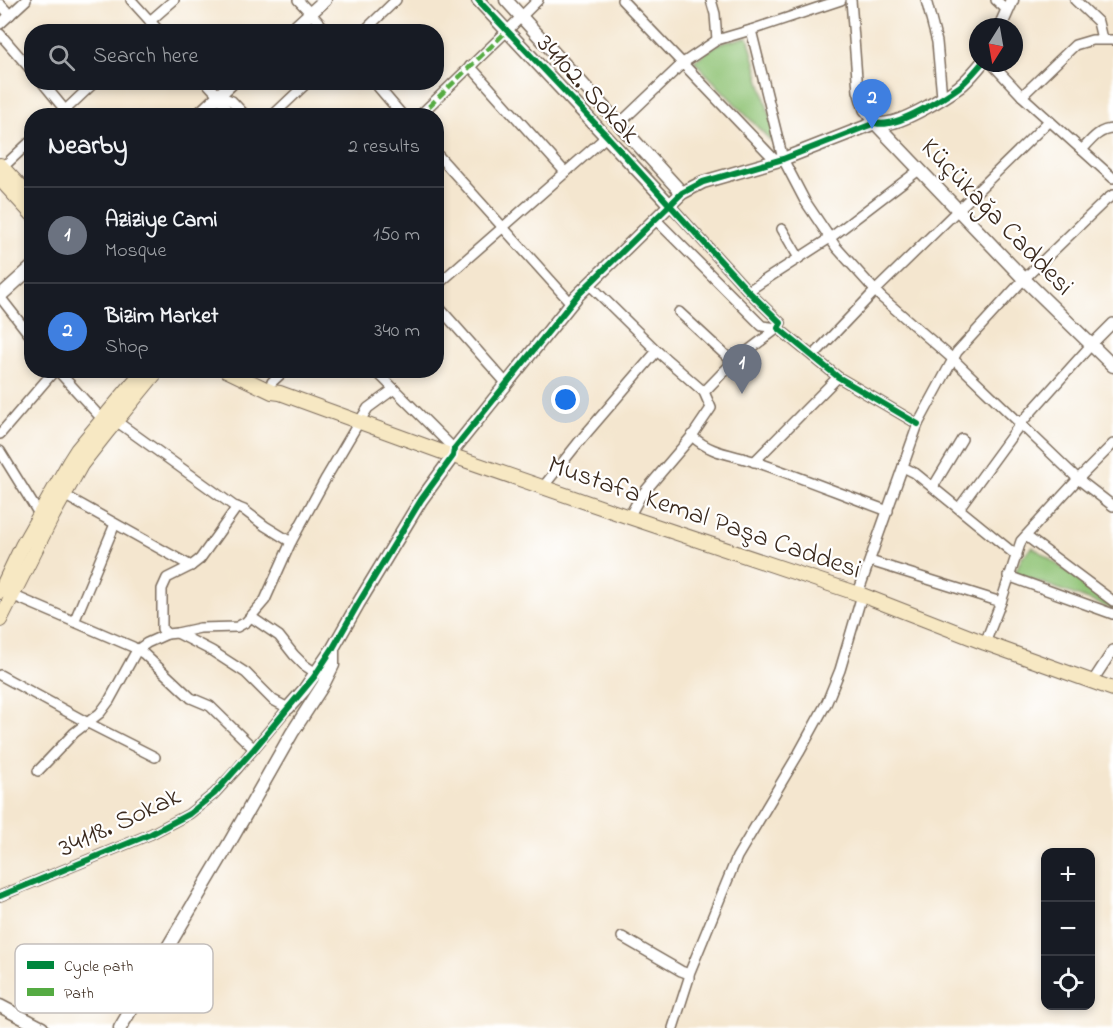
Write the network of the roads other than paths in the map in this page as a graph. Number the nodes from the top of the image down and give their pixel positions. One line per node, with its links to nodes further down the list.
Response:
1 (26, 0): 20 (street)
2 (131, 0): 23 (street)
3 (174, 0): 24 (street)
4 (298, 0): 19 (street)
5 (325, 0): 19 (street)
6 (396, 0): 27 (street)
7 (478, 0): 29 (street, 34102. Sokak)
8 (506, 0): 21 (street, 34102. Sokak)
9 (538, 0): 21 (street)
10 (622, 0): 35 (street)
11 (711, 0): 32 (street)
12 (841, 0): 28 (street)
13 (851, 0): 57 (street)
14 (926, 0): 47 (street)
15 (996, 0): 18 (street)
16 (1075, 0): 31 (street)
17 (0, 4): 20 (street)
18 (1010, 5)
19 (310, 13): 25 (street); 26 (street)
20 (10, 15): 22 (street)
21 (522, 16): 29 (street); 58 (street, 34102. Sokak)
22 (0, 24)
23 (151, 24)
24 (157, 24)
25 (298, 24)
26 (320, 24)
27 (371, 24)
28 (752, 30): 32 (street); 63 (street)
29 (507, 31): 36 (street); 60 (street, 34102. Sokak)
30 (0, 34): 34 (street)
31 (1102, 39): 33 (street); 46 (street)
32 (717, 40): 35 (street)
33 (1113, 40)
34 (24, 62)
35 (682, 63): 58 (street); 63 (street)
36 (470, 66): 55 (street); 67 (street)
37 (974, 72): 47 (street)
38 (999, 72): 46 (street)
39 (47, 90): 48 (street)
40 (86, 90): 49 (street)
41 (213, 90): 45 (street)
42 (225, 90): 45 (street)
43 (300, 90): 53 (street)
44 (381, 90): 54 (street)
45 (219, 96): 50 (street); 51 (street); 52 (street)
46 (1022, 96): 56 (street)
47 (942, 97): 57 (street)
48 (59, 108)
49 (67, 108)
50 (206, 108)
51 (226, 108)
52 (239, 108)
53 (280, 108)
54 (396, 108)
55 (427, 108)
56 (1049, 121): 62 (street); 74 (street)
57 (875, 123): 63 (street); 65 (street, Küçükağa Caddesi)
58 (619, 124): 70 (street, 34102. Sokak)
59 (1113, 129): 62 (street)
60 (606, 136): 67 (street); 73 (street, 34102. Sokak)
61 (24, 148): 66 (street)
62 (1082, 150): 68 (street)
63 (780, 160): 70 (street); 78 (street)
64 (444, 162): 76 (street)
65 (919, 170): 74 (street, Küçükağa Caddesi); 78 (street)
66 (1, 171): 69 (main road); 72 (main road)
67 (565, 172): 76 (street)
68 (1113, 178)
69 (24, 192)
70 (682, 193): 73 (street)
71 (1113, 195): 82 (street)
72 (24, 203)
73 (670, 205): 75 (street); 84 (street)
74 (958, 210): 82 (street, Küçükağa Caddesi); 85 (street)
75 (655, 219): 83 (street); 92 (street)
76 (503, 228): 81 (street); 87 (street)
77 (782, 229): 79 (street)
78 (830, 238): 79 (street); 85 (street)
79 (799, 258): 84 (street)
80 (24, 274): 86 (street)
81 (444, 279)
82 (1024, 279): 93 (street, Küçükağa Caddesi); 96 (street)
83 (589, 284): 87 (street); 94 (street)
84 (748, 291): 92 (street)
85 (876, 291): 95 (street); 96 (street)
86 (0, 296): 91 (street)
87 (571, 303): 108 (street)
88 (679, 312): 97 (street)
89 (444, 313): 108 (street)
90 (1113, 323): 93 (street)
91 (24, 328)
92 (778, 328): 95 (street); 97 (street)
93 (1092, 344): 98 (street, Küçükağa Caddesi); 114 (street)
94 (657, 351): 111 (street); 125 (street)
95 (813, 356): 99 (street)
96 (954, 360): 114 (street); 115 (street)
97 (733, 362): 111 (street)
98 (1113, 366)
99 (838, 377): 115 (street); 122 (street)
100 (49, 378): 116 (street)
101 (64, 378): 112 (street)
102 (138, 378): 112 (main road)
103 (150, 378): 112 (main road)
104 (243, 378): 109 (main road, Mustafa Kemal Paşa Caddesi)
105 (260, 378): 109 (main road, Mustafa Kemal Paşa Caddesi)
106 (281, 378): 109 (street)
107 (383, 378): 110 (street)
108 (507, 384): 121 (street)
109 (276, 388): 113 (main road, Mustafa Kemal Paşa Caddesi)
110 (394, 389): 113 (street); 121 (street)
111 (704, 392): 117 (street)
112 (109, 420): 127 (main road); 129 (street); 132 (main road)
113 (359, 422): 121 (main road, Mustafa Kemal Paşa Caddesi); 136 (street)
114 (1021, 423): 124 (street); 130 (street)
115 (918, 424): 123 (street)
116 (0, 434)
117 (692, 436): 122 (street); 133 (street)
118 (962, 439): 126 (street)
119 (1113, 444): 124 (street)
120 (0, 451): 132 (street)
121 (453, 453): 125 (main road, Mustafa Kemal Paşa Caddesi); 151 (street)
122 (754, 462): 131 (street)
123 (903, 467): 126 (street); 131 (street)
124 (1078, 478): 128 (street); 135 (street)
125 (543, 487): 133 (main road, Mustafa Kemal Paşa Caddesi)
126 (933, 487): 130 (street)
127 (64, 495): 134 (street); 141 (main road)
128 (1113, 506)
129 (237, 507): 136 (street); 139 (street)
130 (959, 508): 137 (street)
131 (888, 511): 138 (street)
132 (39, 514): 141 (main road)
133 (629, 518): 142 (main road, Mustafa Kemal Paşa Caddesi)
134 (115, 525): 139 (street); 148 (street)
135 (1026, 536): 137 (street); 143 (street)
136 (291, 542): 146 (street)
137 (1017, 556): 140 (street)
138 (870, 561): 142 (street); 144 (street)
139 (191, 566): 149 (street)
140 (1008, 576): 144 (street); 145 (street)
141 (6, 593): 147 (main road); 148 (street)
142 (860, 594): 150 (main road, Mustafa Kemal Paşa Caddesi); 166 (street)
143 (1113, 601)
144 (1001, 602): 150 (street)
145 (1113, 614)
146 (251, 617): 149 (street); 154 (street)
147 (0, 620)
148 (74, 621): 152 (street)
149 (172, 633): 152 (street); 158 (street)
150 (985, 643): 156 (main road, Mustafa Kemal Paşa Caddesi)
151 (333, 648): 154 (street); 165 (street)
152 (137, 650): 159 (street); 160 (street)
153 (1113, 650): 156 (street)
154 (316, 674): 158 (street)
155 (0, 675): 159 (street)
156 (1092, 682): 157 (main road, Mustafa Kemal Paşa Caddesi)
157 (1113, 689)
158 (288, 708): 160 (street, 34118. Sokak)
159 (88, 723): 161 (street); 162 (street)
160 (254, 749): 163 (street, 34118. Sokak)
161 (155, 757)
162 (38, 771)
163 (0, 896)
164 (622, 937): 166 (street)
165 (170, 944)
166 (689, 974): 171 (street)
167 (0, 1006): 169 (street)
168 (129, 1013): 170 (street)
169 (37, 1027)
170 (120, 1028)
171 (673, 1028)

